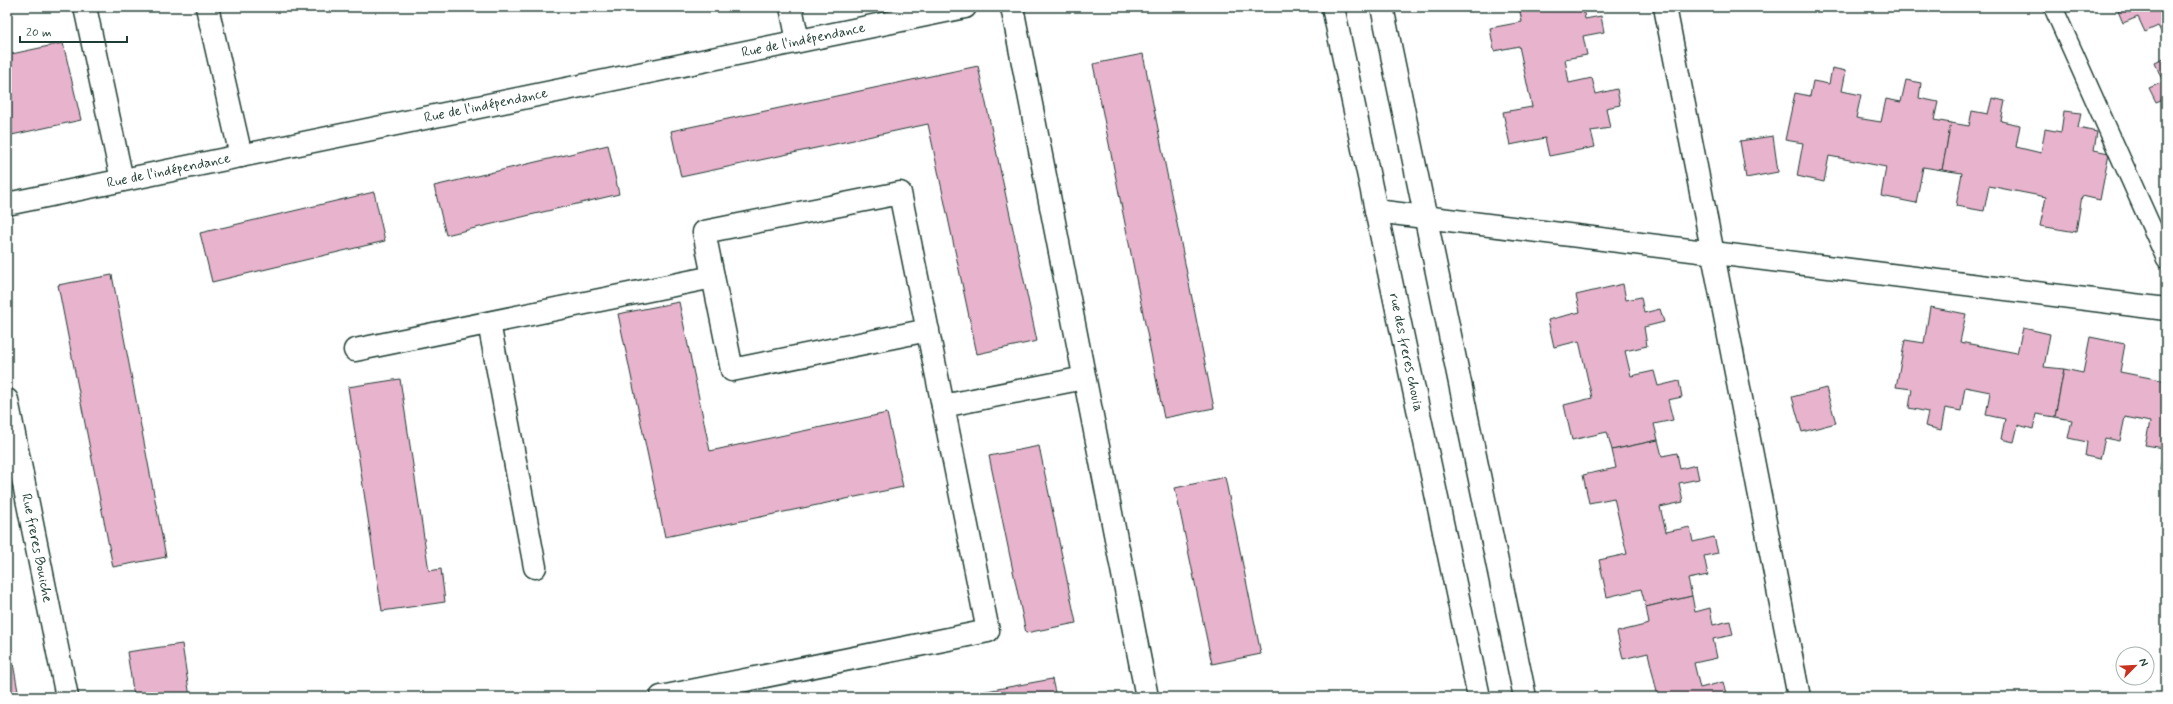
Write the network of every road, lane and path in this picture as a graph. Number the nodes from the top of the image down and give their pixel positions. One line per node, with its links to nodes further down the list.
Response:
1 (85, 7): 12 (street)
2 (207, 7): 11 (street)
3 (791, 7): 10 (street)
4 (965, 7): 10 (street, Rue de l'indépendance)
5 (1012, 7): 23 (street)
6 (1333, 7): 14 (street, rue des freres chouia)
7 (1382, 7): 15 (street)
8 (1665, 7): 16 (street)
9 (2053, 7): 17 (lane)
10 (798, 41): 11 (street, Rue de l'indépendance)
11 (241, 156): 12 (street, Rue de l'indépendance)
12 (122, 180): 13 (street, Rue de l'indépendance)
13 (7, 204)
14 (1376, 211): 15 (street); 31 (street, rue des freres chouia)
15 (1425, 216): 16 (street); 32 (street)
16 (1712, 252): 19 (street); 33 (street)
17 (2166, 259)
18 (713, 277): 20 (street); 21 (street); 21 (street)
19 (2166, 309)
20 (489, 323): 22 (street); 27 (street)
21 (928, 330): 25 (street)
22 (355, 350)
23 (1084, 378): 25 (street); 30 (street)
24 (7, 400): 26 (street, Rue freres Bouiche)
25 (943, 406): 29 (street)
26 (9, 421): 28 (street, Rue freres Bouiche)
27 (535, 567)
28 (67, 697)
29 (660, 697)
30 (1147, 697)
31 (1479, 697)
32 (1526, 697)
33 (1799, 697)

